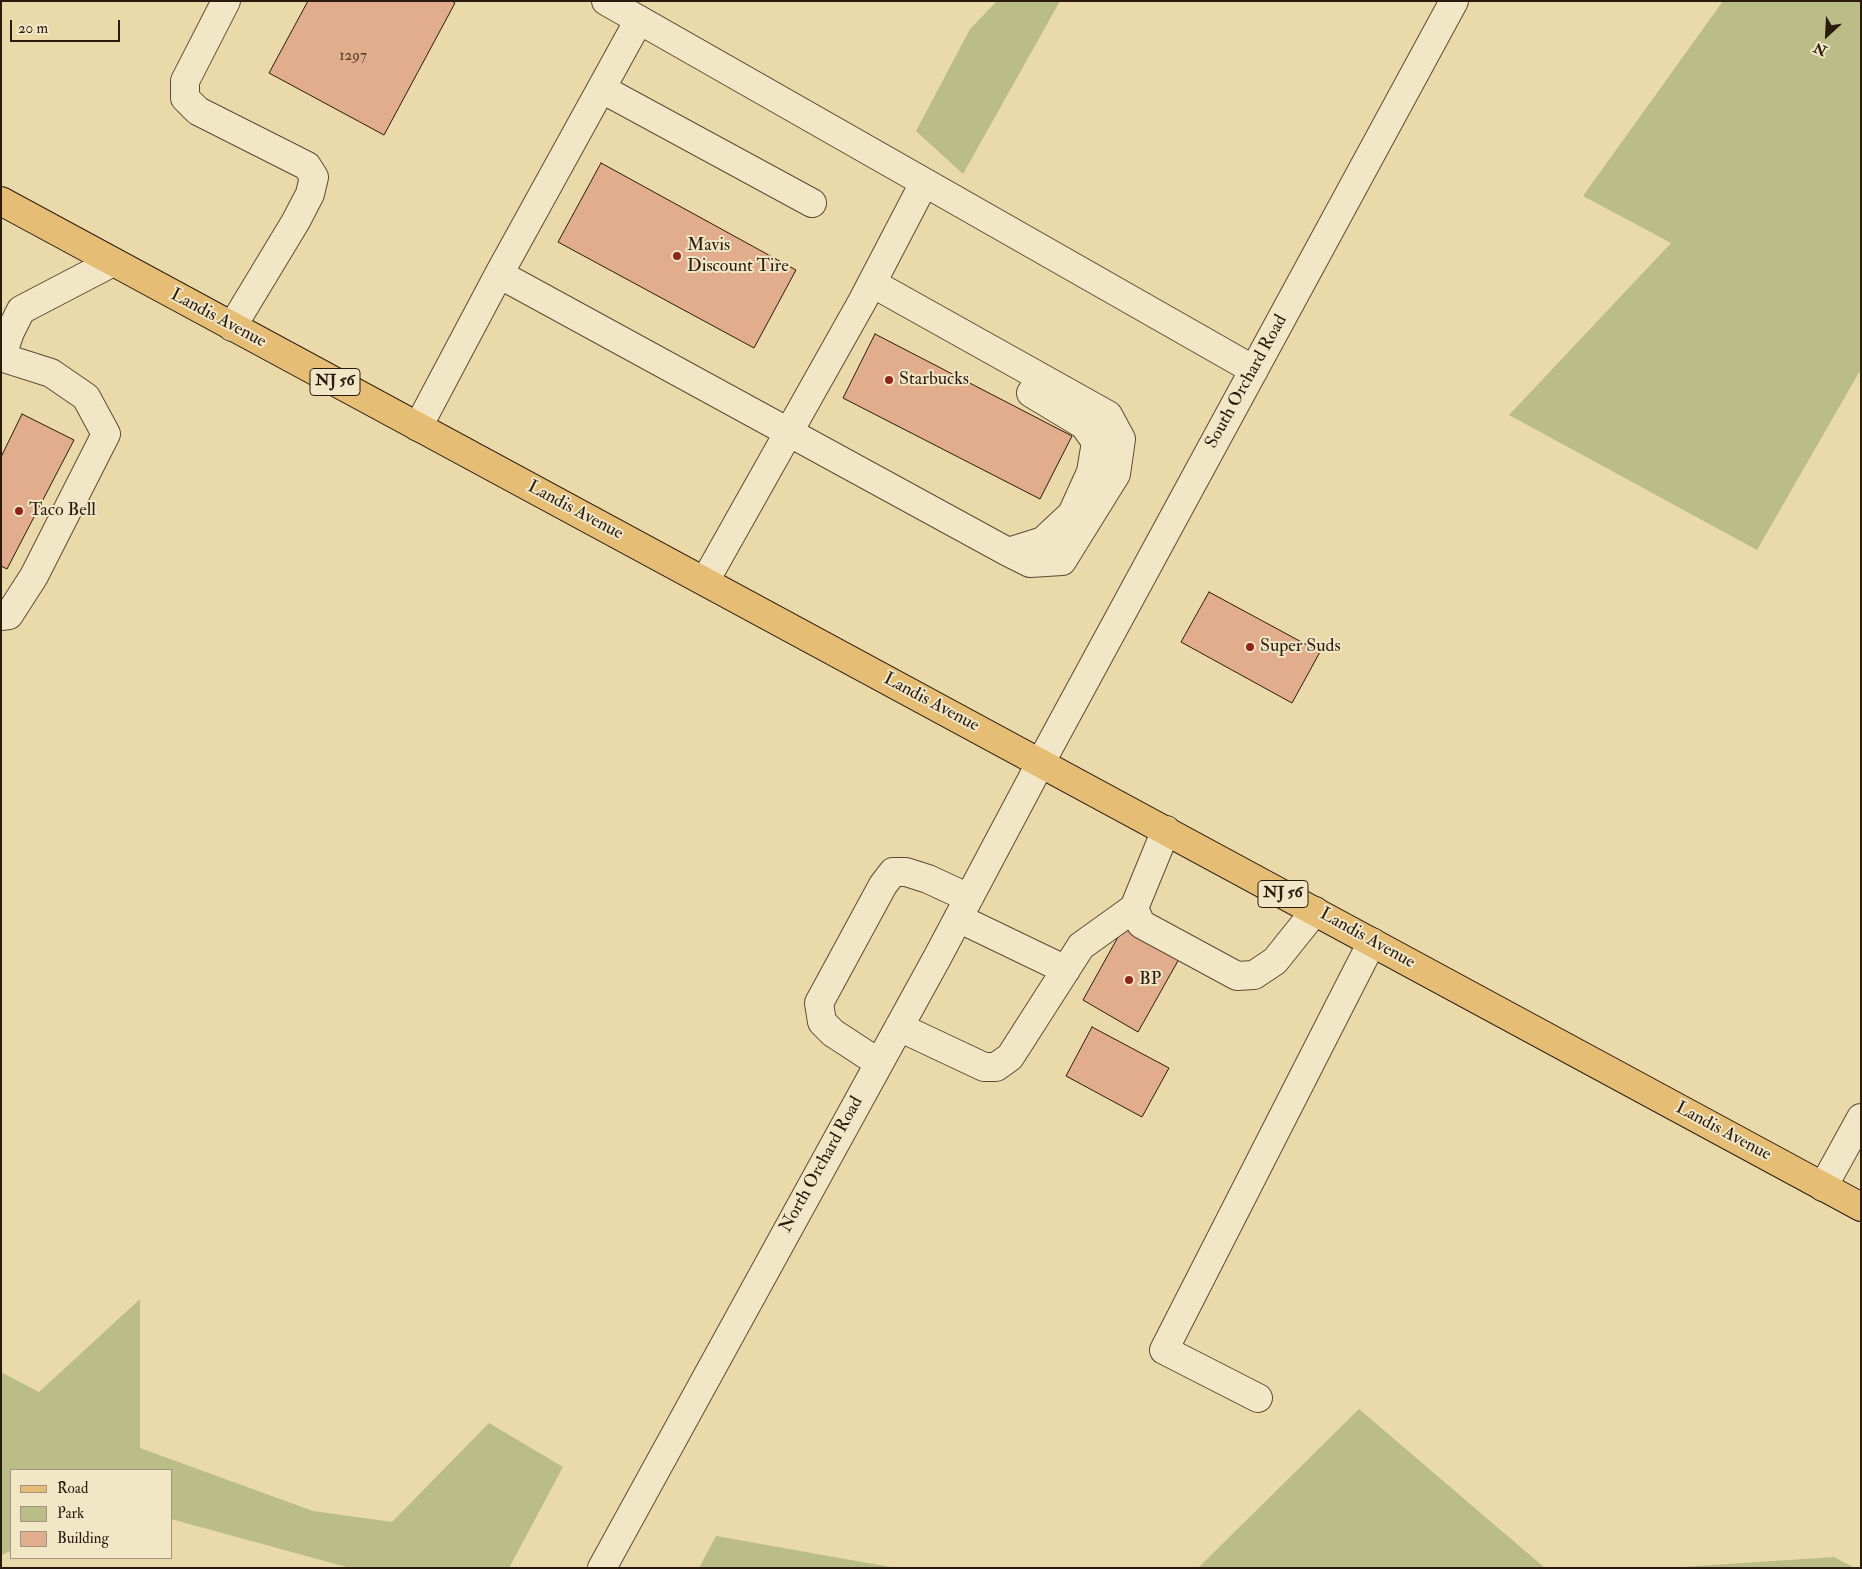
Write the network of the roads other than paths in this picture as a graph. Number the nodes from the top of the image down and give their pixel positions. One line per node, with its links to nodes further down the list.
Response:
1 (226, 1): 12 (street)
2 (606, 1): 4 (street)
3 (1454, 1): 14 (street, South Orchard Road)
4 (639, 20): 5 (street); 6 (street)
5 (602, 88): 8 (street); 10 (street)
6 (924, 183): 11 (street); 14 (street)
7 (1, 201): 9 (main road, Landis Avenue / NJ 56)
8 (812, 203)
9 (112, 262): 12 (main road, Landis Avenue / NJ 56); 13 (street)
10 (499, 274): 15 (street); 16 (street)
11 (868, 292): 16 (street); 16 (street)
12 (232, 327): 15 (main road, Landis Avenue / NJ 56)
13 (1, 358): 18 (street)
14 (1254, 370): 19 (street, South Orchard Road)
15 (418, 427): 17 (main road, Landis Avenue / NJ 56)
16 (788, 433): 17 (street)
17 (705, 582): 19 (main road, Landis Avenue / NJ 56)
18 (1, 616)
19 (1041, 762): 20 (main road, Landis Avenue / NJ 56); 21 (street, North Orchard Road)
20 (1166, 830): 22 (street); 23 (main road, Landis Avenue / NJ 56)
21 (963, 908): 25 (street); 26 (street, North Orchard Road); 27 (street)
22 (1134, 908): 23 (street); 25 (street)
23 (1315, 911): 24 (main road, Landis Avenue / NJ 56)
24 (1372, 942): 29 (main road, Landis Avenue / NJ 56); 31 (street)
25 (1066, 970): 26 (street)
26 (898, 1027): 27 (street, North Orchard Road)
27 (879, 1063): 32 (street, North Orchard Road)
28 (1861, 1118): 29 (street)
29 (1823, 1187): 30 (main road, Landis Avenue / NJ 56)
30 (1861, 1207)
31 (1258, 1398)
32 (602, 1568)

